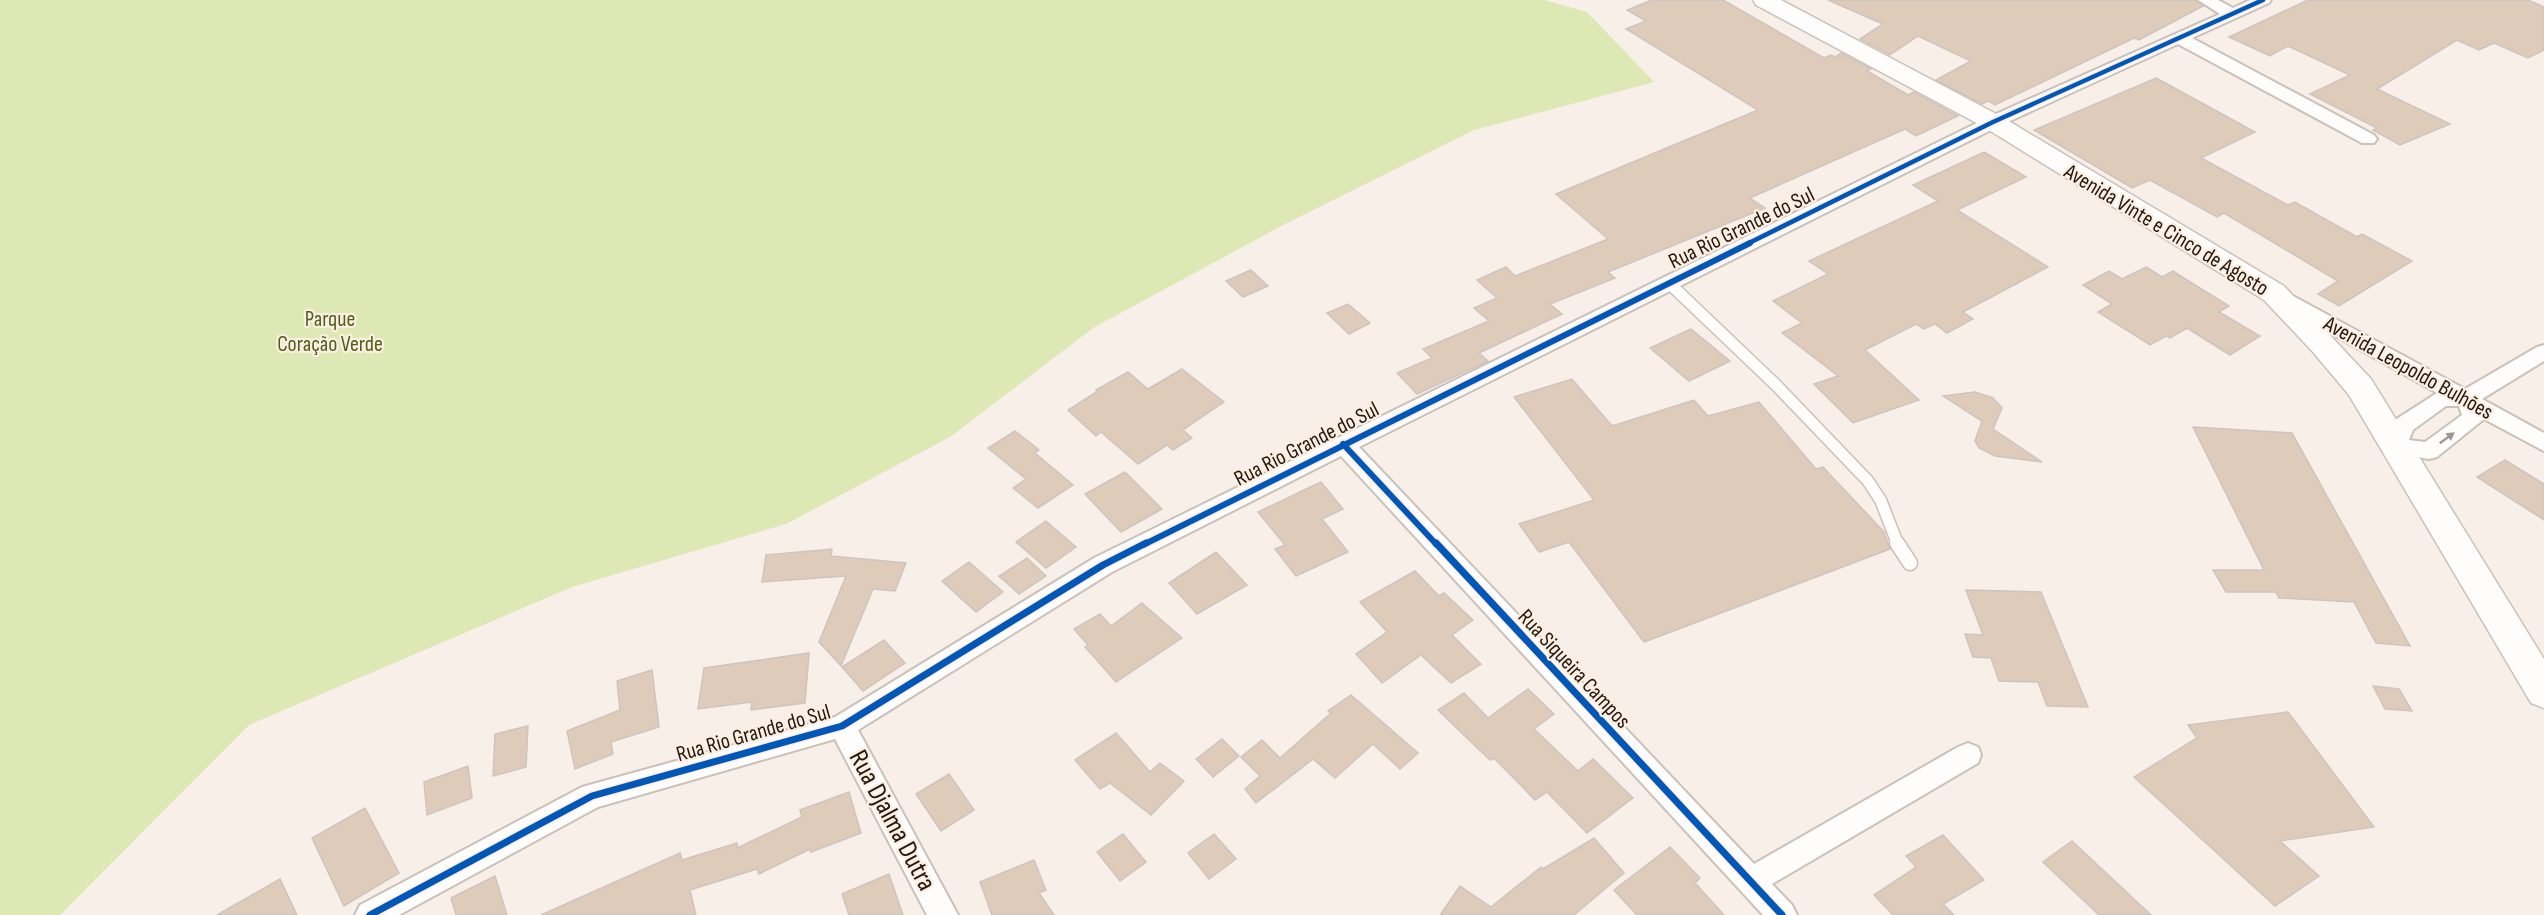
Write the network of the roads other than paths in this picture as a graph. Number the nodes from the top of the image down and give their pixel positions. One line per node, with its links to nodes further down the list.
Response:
1 (1764, 0): 6 (main road, Avenida Vinte e Cinco de Agosto)
2 (2206, 0): 4 (street)
3 (2263, 0): 4 (street, Rua Rio Grande do Sul)
4 (2233, 14): 5 (street, Rua Rio Grande do Sul)
5 (2179, 38): 6 (street, Rua Rio Grande do Sul); 7 (street)
6 (1993, 122): 8 (street, Rua Rio Grande do Sul); 9 (main road, Avenida Vinte e Cinco de Agosto)
7 (2368, 139)
8 (1669, 283): 13 (street, Rua Rio Grande do Sul); 15 (lane)
9 (2274, 293): 11 (street, Avenida Leopoldo Bulhões); 14 (main road, Avenida Vinte e Cinco de Agosto)
10 (2544, 352): 11 (street)
11 (2467, 398): 12 (street, Avenida Leopoldo Bulhões); 14 (street); 14 (street, one-way to 11)
12 (2544, 443)
13 (1343, 444): 17 (street, Rua Rio Grande do Sul); 19 (street, Rua Siqueira Campos)
14 (2396, 446): 16 (main road, Avenida Vinte e Cinco de Agosto)
15 (1910, 563)
16 (2544, 692)
17 (842, 726): 20 (street, Rua Rio Grande do Sul); 21 (street, Rua Djalma Dutra)
18 (1968, 754): 19 (street)
19 (1751, 881): 22 (street, Rua Siqueira Campos)
20 (370, 915)
21 (943, 915)
22 (1782, 915)

